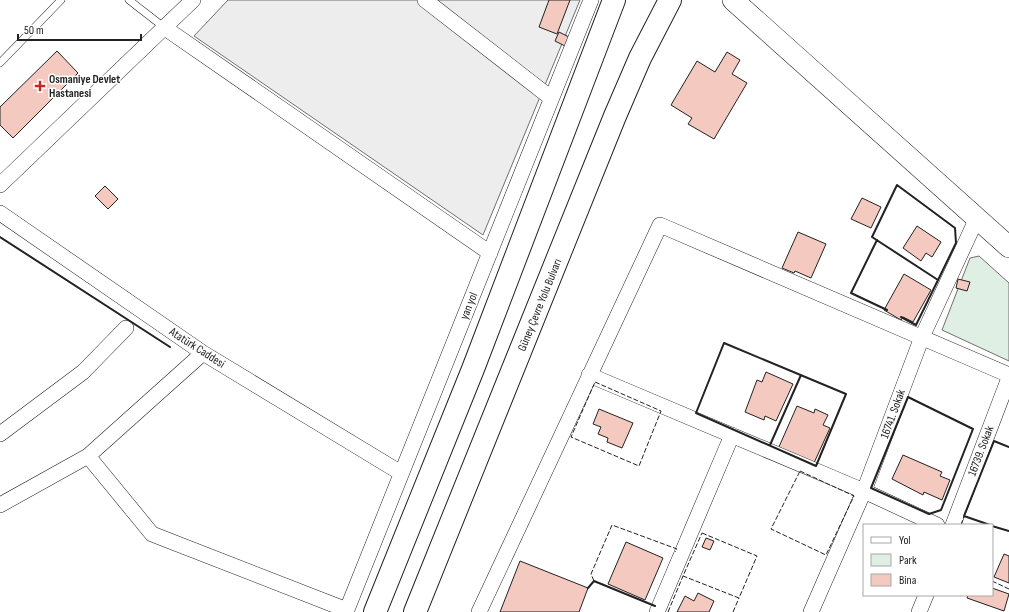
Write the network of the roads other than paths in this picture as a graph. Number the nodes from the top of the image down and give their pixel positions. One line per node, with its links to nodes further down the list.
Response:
1 (61, 0): 10 (lane)
2 (129, 0): 9 (lane)
3 (193, 0): 9 (street)
4 (425, 0): 11 (street)
5 (591, 0): 11 (street, yan yol)
6 (614, 0): 33 (highway)
7 (670, 0): 34 (highway, Güney Çevre Yolu Bulvarı)
8 (733, 0): 14 (main road)
9 (165, 28): 12 (street); 16 (street)
10 (0, 64)
11 (551, 98): 16 (street, yan yol)
12 (0, 185)
13 (0, 213): 19 (street, Atatürk Caddesi)
14 (977, 218): 15 (main road); 18 (street, 16741. Sokak)
15 (1009, 247)
16 (490, 253): 26 (street, yan yol)
17 (126, 328): 23 (street)
18 (922, 336): 20 (street); 21 (street); 27 (street, 16741. Sokak)
19 (203, 353): 25 (street); 26 (street, Atatürk Caddesi)
20 (589, 374): 24 (street); 35 (street)
21 (1009, 375)
22 (1009, 378): 30 (street, 16739. Sokak)
23 (0, 434)
24 (732, 435): 27 (street); 36 (street)
25 (88, 456): 28 (street); 32 (street)
26 (401, 473): 32 (street, yan yol)
27 (864, 491): 29 (street); 37 (street, 16741. Sokak)
28 (0, 505)
29 (935, 524)
30 (952, 524)
31 (926, 596): 38 (street)
32 (346, 611)
33 (375, 612)
34 (415, 612)
35 (479, 612)
36 (657, 612)
37 (811, 612)
38 (919, 612)

